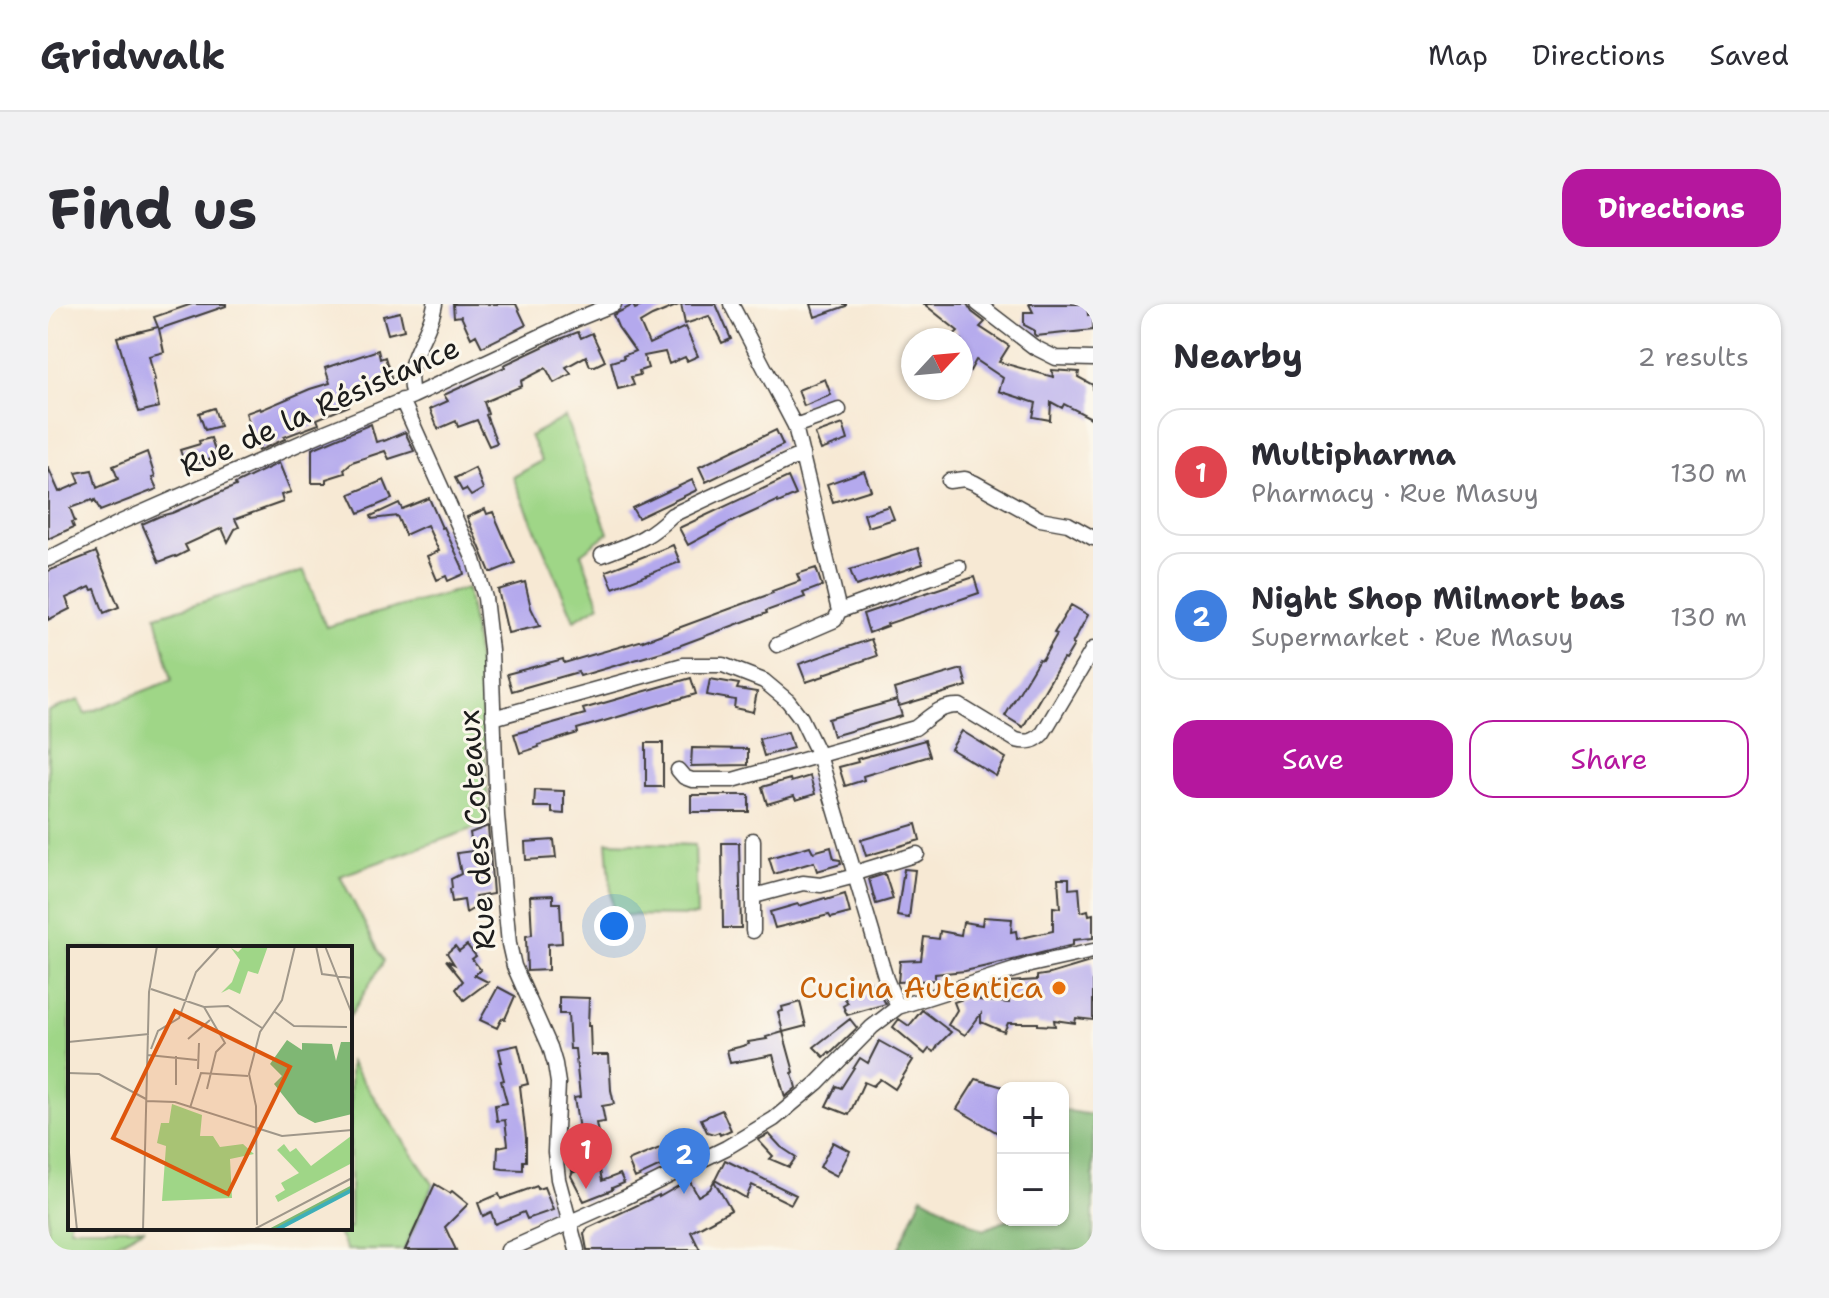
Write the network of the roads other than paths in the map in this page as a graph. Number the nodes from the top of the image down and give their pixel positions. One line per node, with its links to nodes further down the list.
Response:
1 (435, 304): 6 (street)
2 (614, 304): 6 (street, Rue de la Résistance)
3 (731, 304): 8 (street)
4 (978, 304): 5 (street)
5 (1093, 359)
6 (408, 398): 13 (street, Rue de la Résistance); 18 (street, Rue des Coteaux)
7 (839, 410): 8 (street)
8 (795, 426): 9 (street)
9 (802, 454): 12 (street); 15 (street)
10 (949, 481): 11 (street)
11 (1093, 538)
12 (602, 555)
13 (48, 559)
14 (959, 567): 15 (street)
15 (839, 611): 16 (street)
16 (777, 645)
17 (1093, 649): 19 (street)
18 (493, 718): 19 (street); 28 (street, Rue des Coteaux)
19 (819, 755): 20 (street); 23 (street)
20 (678, 770)
21 (753, 840): 24 (street)
22 (917, 854): 23 (street)
23 (855, 875): 24 (street); 27 (street)
24 (754, 896): 25 (street)
25 (753, 931)
26 (1093, 951): 27 (street)
27 (898, 1007): 28 (street)
28 (569, 1223): 29 (street); 30 (street, Rue des Coteaux)
29 (508, 1250)
30 (577, 1250)

